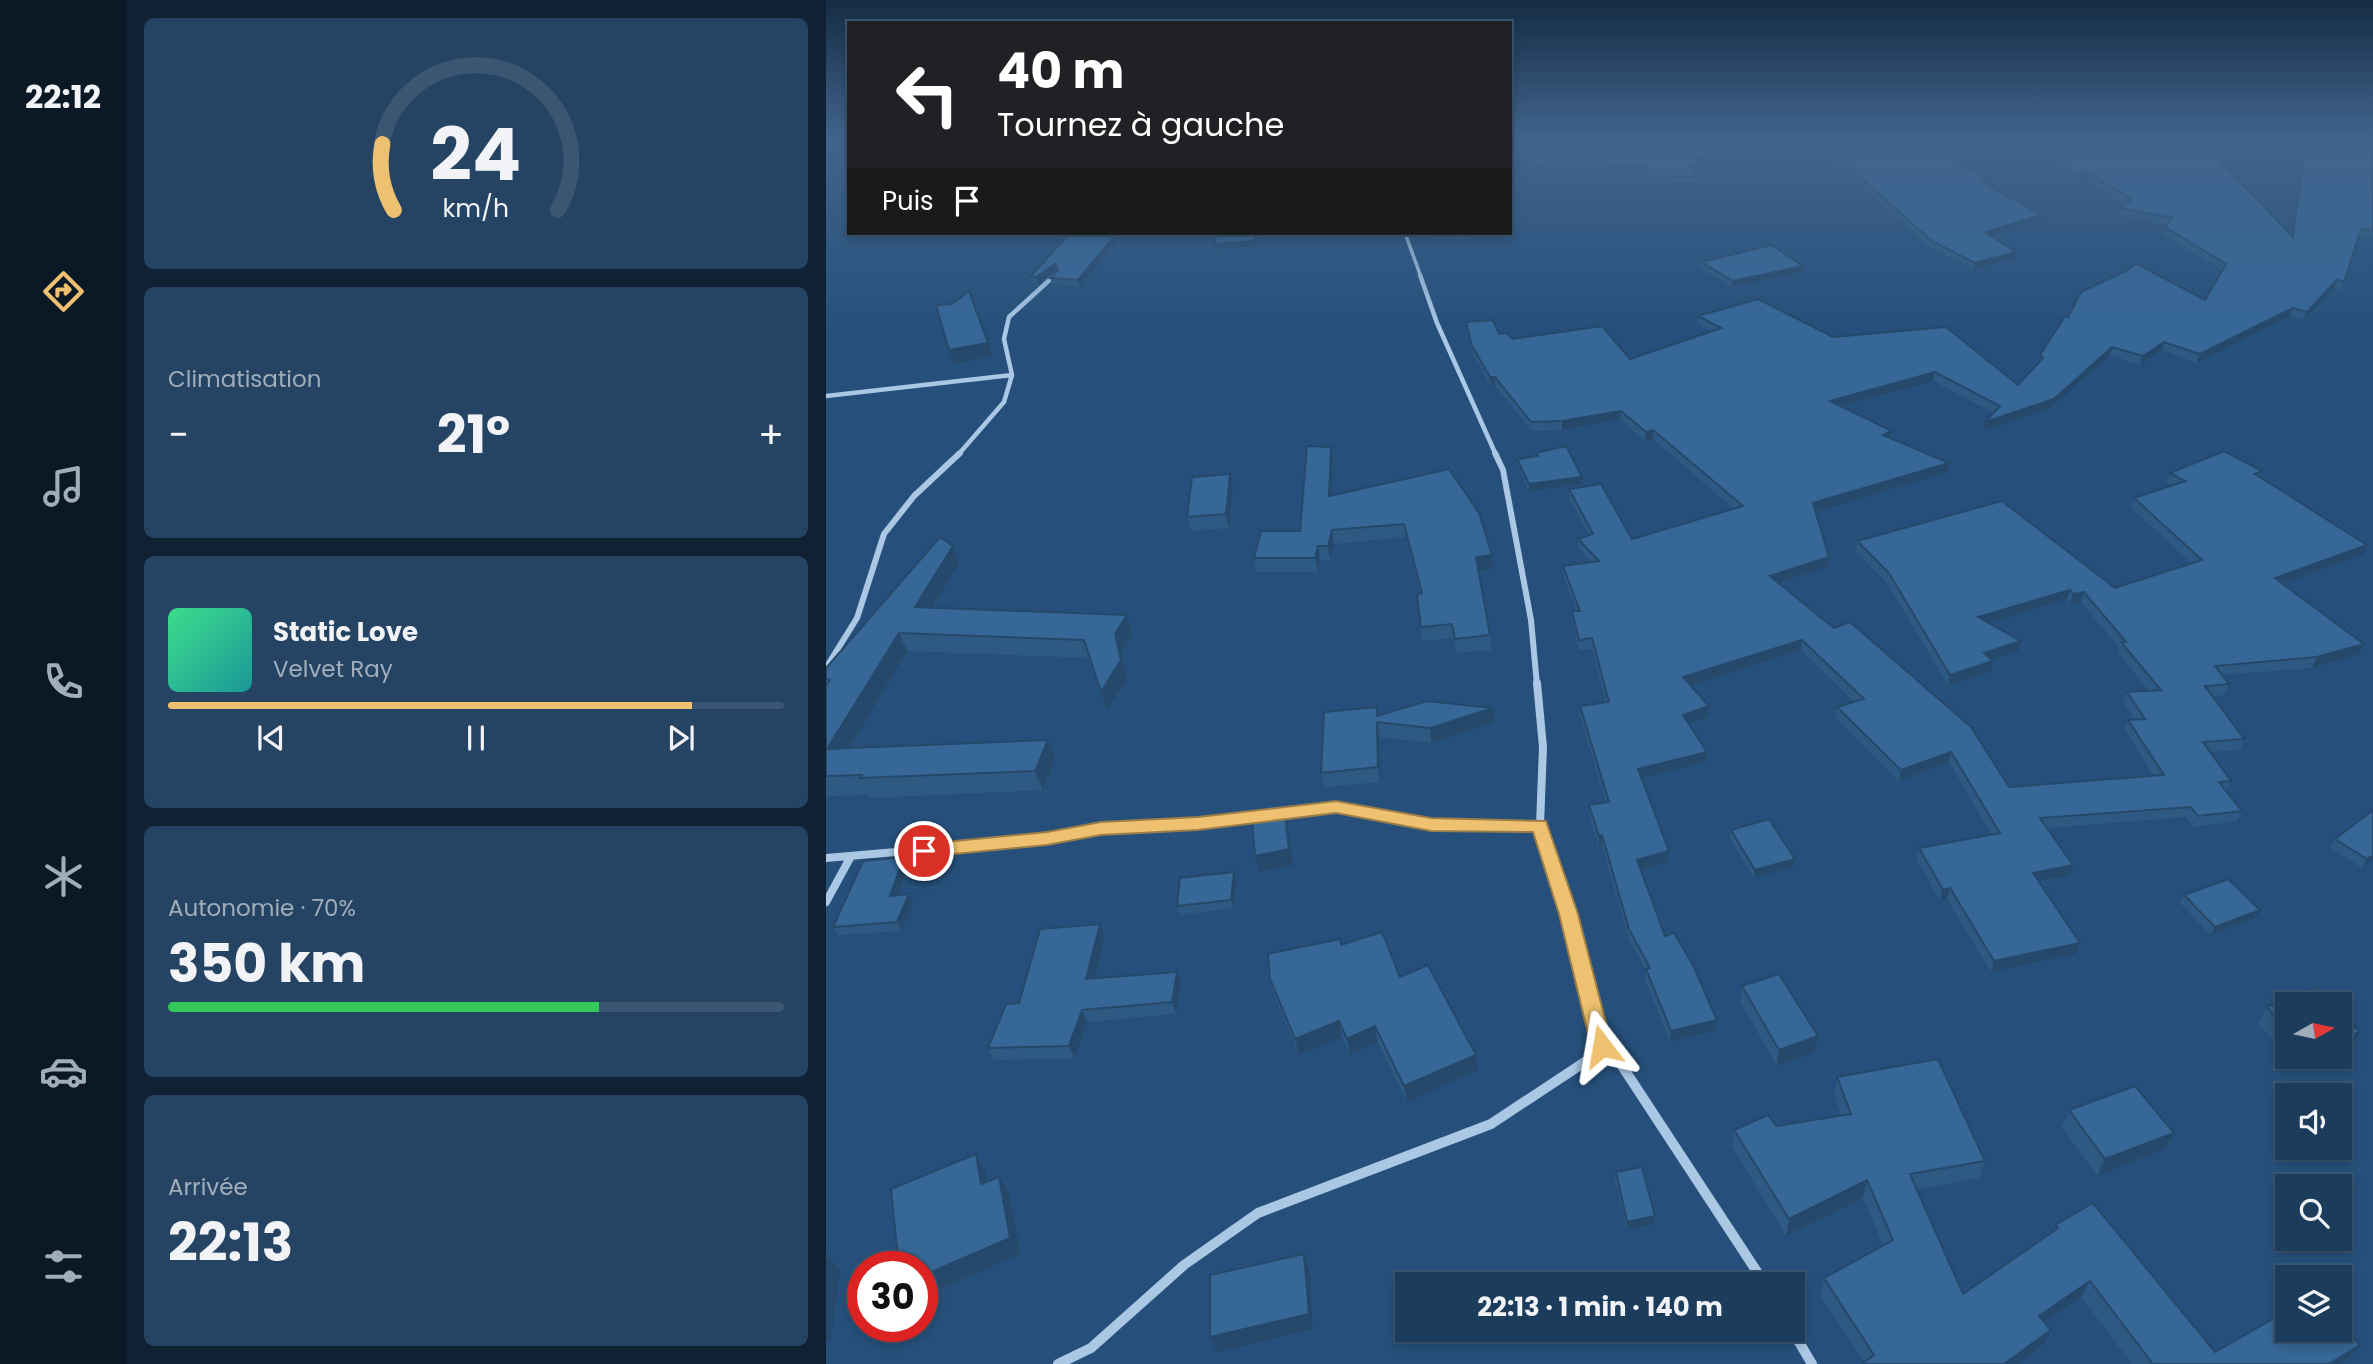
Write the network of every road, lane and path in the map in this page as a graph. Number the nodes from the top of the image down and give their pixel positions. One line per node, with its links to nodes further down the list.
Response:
1 (1406, 235): 6 (street)
2 (1056, 274): 3 (street)
3 (1012, 375): 4 (street); 5 (street)
4 (826, 396)
5 (826, 668)
6 (1540, 825): 8 (street); 10 (street)
7 (826, 858): 8 (street)
8 (850, 858): 9 (street)
9 (826, 902)
10 (1609, 1046): 11 (street); 13 (street)
11 (1757, 1272)
12 (1798, 1342): 14 (street)
13 (1058, 1364)
14 (1812, 1364)

